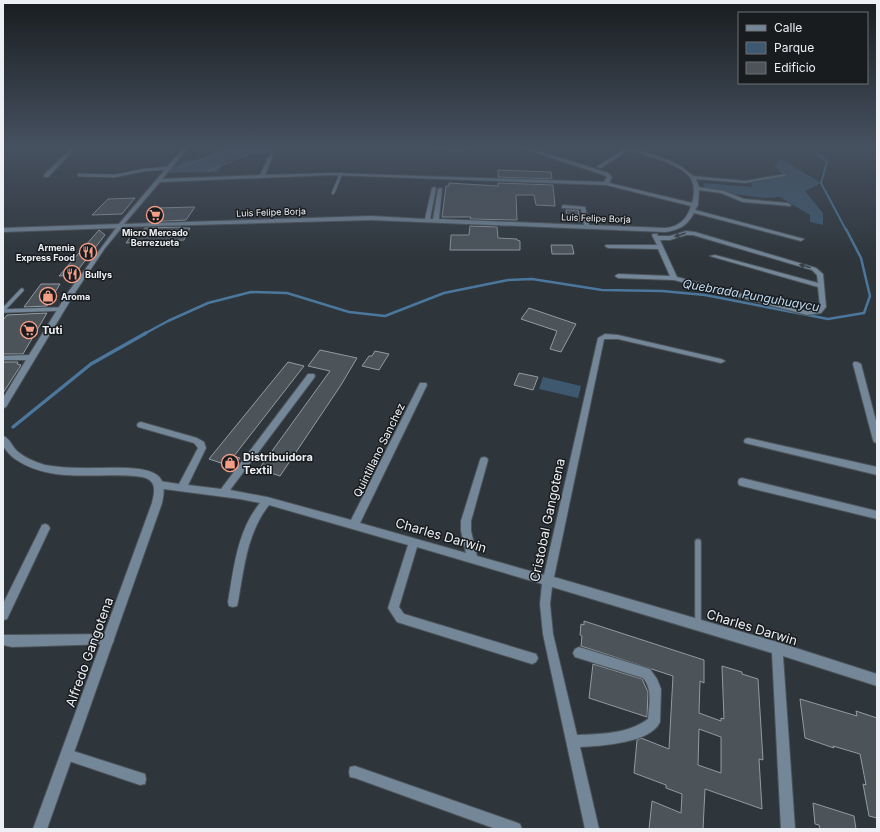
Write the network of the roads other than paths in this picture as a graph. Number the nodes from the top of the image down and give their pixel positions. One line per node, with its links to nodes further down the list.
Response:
1 (154, 185): 15 (street)
2 (337, 185): 8 (lane)
3 (610, 185): 9 (street)
4 (695, 185): 6 (street)
5 (434, 188): 13 (street)
6 (696, 188): 9 (street); 10 (street)
7 (440, 189): 14 (street)
8 (333, 194)
9 (695, 205): 12 (street, Luis Felipe Borja)
10 (788, 205)
11 (564, 207): 16 (street)
12 (692, 211): 18 (street, Luis Felipe Borja); 20 (street)
13 (427, 220): 14 (street, Luis Felipe Borja); 15 (street, Luis Felipe Borja)
14 (436, 220): 16 (street, Luis Felipe Borja)
15 (120, 226): 17 (street, Luis Felipe Borja); 28 (street)
16 (587, 227): 18 (street, Luis Felipe Borja)
17 (3, 230)
18 (652, 230): 19 (street)
19 (656, 238): 22 (street); 26 (street, one-way to 19)
20 (801, 239)
21 (608, 246): 22 (street)
22 (660, 248): 25 (street)
23 (713, 256): 26 (street)
24 (618, 276): 25 (street)
25 (674, 278): 26 (street)
26 (822, 286)
27 (22, 290): 29 (lane)
28 (61, 309): 29 (lane); 30 (street)
29 (3, 311)
30 (32, 357): 31 (street); 36 (street)
31 (3, 358)
32 (721, 361): 54 (street, Cristobal Gangotena)
33 (858, 364): 39 (street)
34 (311, 376): 46 (street)
35 (423, 385): 49 (street, Quintillano Sanchez)
36 (3, 405)
37 (141, 425): 45 (street)
38 (3, 439): 44 (street)
39 (877, 440)
40 (748, 441): 42 (street)
41 (484, 460): 53 (street)
42 (877, 472)
43 (742, 482): 48 (street)
44 (159, 485): 45 (street, Charles Darwin); 58 (street, Alfredo Gangotena)
45 (182, 488): 46 (street, Charles Darwin)
46 (223, 493): 47 (street, Charles Darwin)
47 (267, 501): 49 (street, Charles Darwin); 55 (street)
48 (877, 515)
49 (354, 525): 51 (street, Charles Darwin)
50 (45, 528): 56 (street)
51 (414, 542): 53 (street, Charles Darwin); 62 (street)
52 (698, 542): 57 (lane)
53 (473, 559): 54 (street, Charles Darwin)
54 (548, 580): 57 (street, Charles Darwin); 64 (street, Cristobal Gangotena)
55 (233, 602)
56 (3, 614)
57 (698, 624): 60 (street, Charles Darwin)
58 (109, 639): 59 (street); 65 (street, Alfredo Gangotena)
59 (3, 640)
60 (777, 648): 63 (street, Charles Darwin); 71 (street)
61 (579, 653): 64 (street)
62 (532, 658)
63 (877, 680)
64 (572, 741): 70 (street, Cristobal Gangotena)
65 (67, 755): 67 (street); 68 (street, Alfredo Gangotena)
66 (355, 772): 69 (street)
67 (140, 779)
68 (40, 829)
69 (515, 829)
70 (592, 829)
71 (788, 829)

